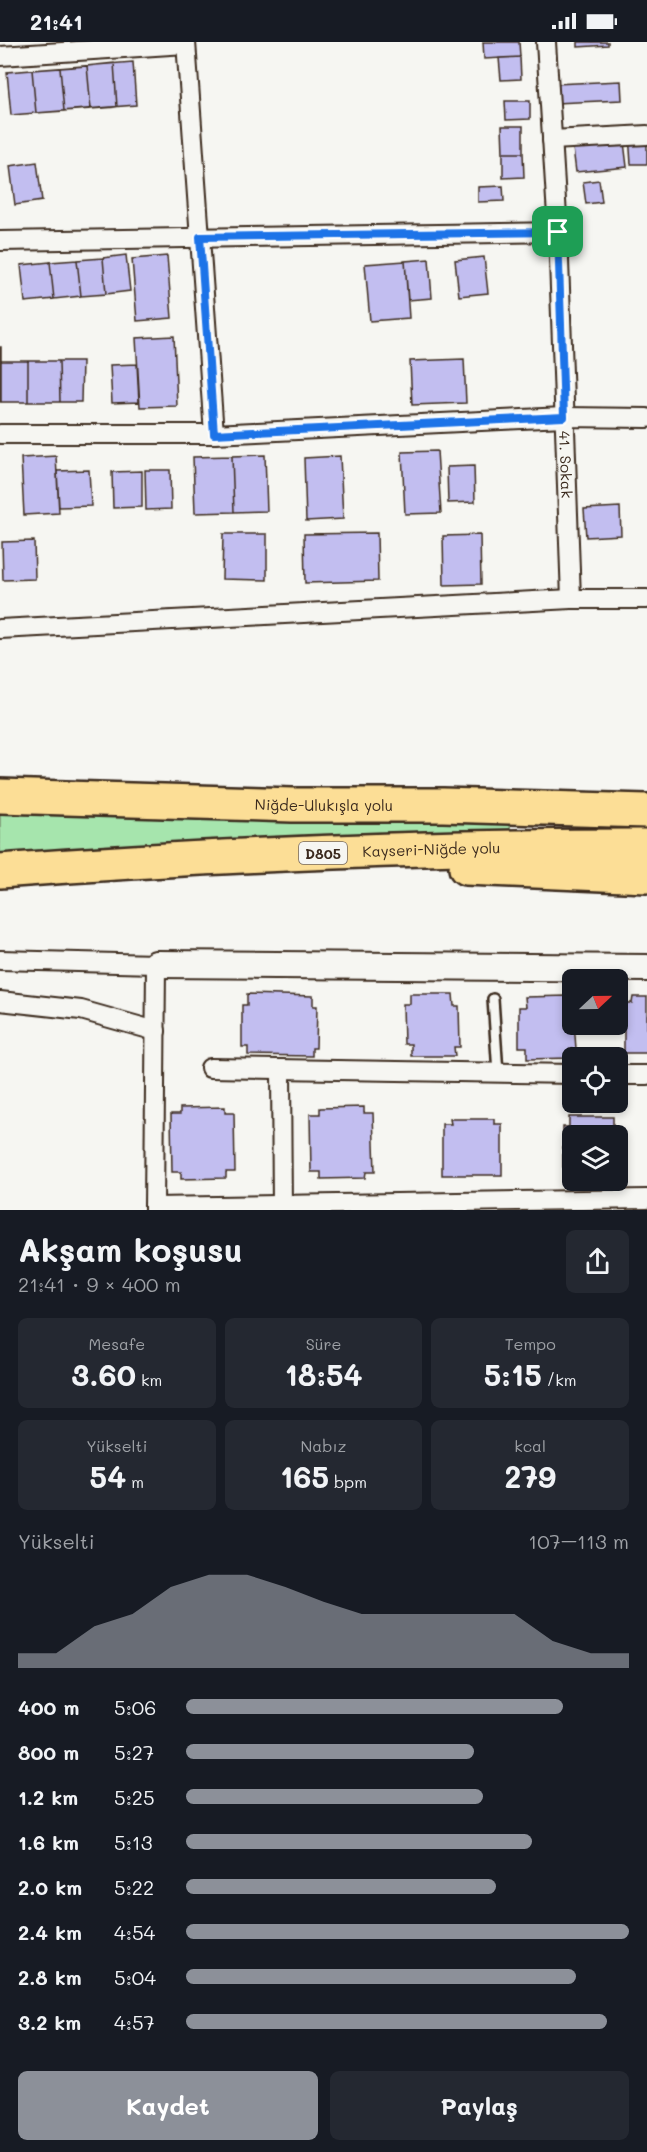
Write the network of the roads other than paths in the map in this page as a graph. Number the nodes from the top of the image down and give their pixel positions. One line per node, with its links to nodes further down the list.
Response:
1 (546, 42): 5 (street, 41. Sokak)
2 (186, 43): 3 (street); 7 (street)
3 (0, 56)
4 (647, 135): 5 (street)
5 (552, 140): 6 (street, 41. Sokak)
6 (558, 232): 7 (street); 9 (street, 41. Sokak)
7 (200, 237): 8 (street); 12 (street)
8 (0, 241)
9 (564, 417): 10 (street); 12 (street); 13 (street, 41. Sokak)
10 (647, 418)
11 (0, 434): 12 (street)
12 (214, 434)
13 (571, 599): 14 (street); 15 (street)
14 (647, 599)
15 (0, 629)
16 (0, 796): 18 (highway, Niğde-Ulukışla yolu)
17 (647, 801): 18 (highway)
18 (443, 805): 19 (highway, Niğde-Ulukışla yolu)
19 (647, 811)
20 (647, 846): 21 (highway, Kayseri-Niğde yolu / D805)
21 (204, 856): 22 (highway, Kayseri-Niğde yolu / D805); 23 (highway)
22 (0, 871)
23 (647, 876)
24 (0, 960): 25 (street)
25 (156, 964): 26 (street); 29 (street)
26 (647, 968)
27 (493, 999): 32 (lane)
28 (0, 1001): 29 (street)
29 (156, 1031): 39 (street)
30 (210, 1068): 31 (street)
31 (281, 1069): 32 (street); 38 (street)
32 (498, 1073): 33 (street)
33 (562, 1074)
34 (628, 1074): 35 (street)
35 (647, 1075)
36 (647, 1200): 37 (street)
37 (540, 1206): 38 (street)
38 (282, 1207): 39 (street)
39 (154, 1208)

